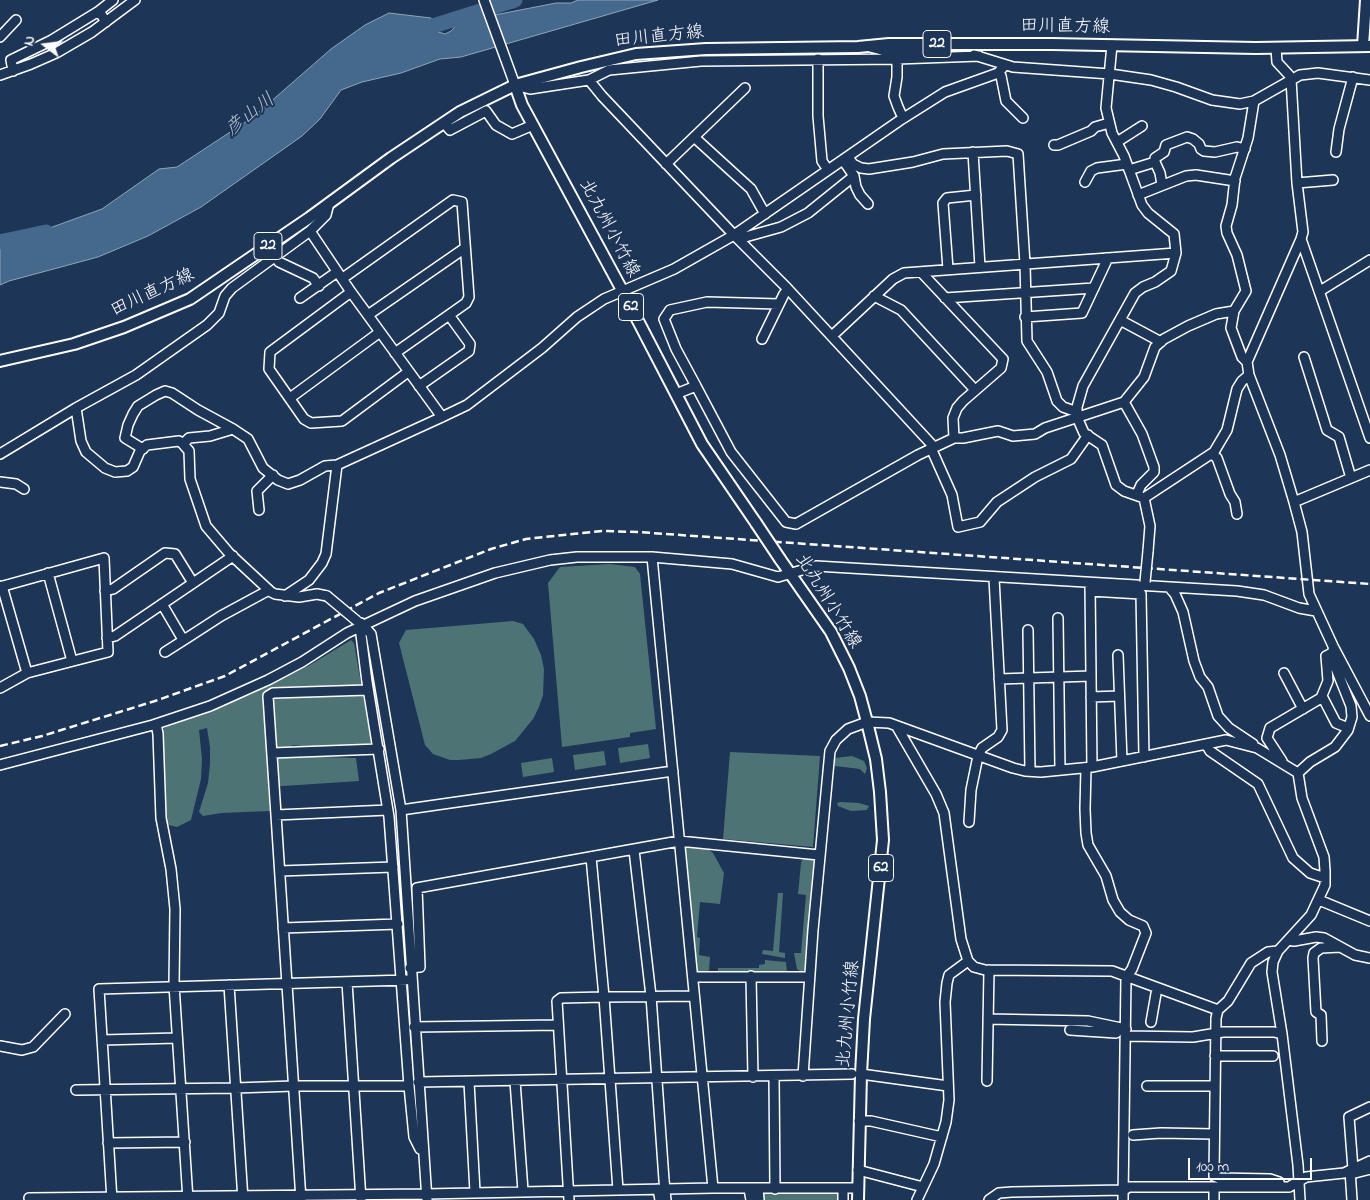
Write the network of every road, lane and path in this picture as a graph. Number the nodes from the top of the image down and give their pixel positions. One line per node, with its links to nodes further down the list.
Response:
1 (113, 0): 5 (street)
2 (136, 0): 7 (street)
3 (484, 0): 25 (street)
4 (1366, 0): 11 (main road)
5 (99, 11): 7 (street); 17 (street)
6 (16, 20): 8 (street)
7 (106, 22): 17 (street)
8 (0, 37)
9 (1112, 45): 10 (main road, 田川直方線 / 22); 12 (main road, 田川直方線 / 22); 19 (street)
10 (867, 46): 13 (street); 25 (main road, 田川直方線 / 22)
11 (1367, 46): 12 (main road, 田川直方線 / 22)
12 (1276, 48): 22 (street)
13 (979, 56): 15 (street); 16 (street)
14 (818, 59): 15 (street); 23 (street); 44 (street)
15 (896, 59): 28 (street)
16 (1005, 65): 18 (street); 19 (street)
17 (13, 71): 20 (street)
18 (998, 73): 28 (street); 29 (street)
19 (1110, 74): 27 (street); 31 (street)
20 (0, 75)
21 (1353, 77): 22 (street); 24 (street); 39 (street)
22 (1291, 79): 27 (street); 49 (street)
23 (589, 80): 25 (street); 42 (street)
24 (1370, 80)
25 (513, 81): 30 (main road, 田川直方線 / 22); 32 (main road, 北九州小竹線 / 62)
26 (745, 88): 34 (street)
27 (1254, 101): 37 (street)
28 (904, 118): 40 (street)
29 (1023, 118)
30 (444, 123): 32 (street); 53 (main road, 田川直方線 / 22)
31 (1109, 123): 35 (street); 36 (street)
32 (533, 125): 71 (main road, 北九州小竹線 / 62)
33 (1142, 126): 35 (street)
34 (694, 137): 42 (street); 55 (street)
35 (1117, 142): 43 (street)
36 (1054, 145)
37 (1245, 149): 41 (street); 47 (street)
38 (973, 152): 40 (street); 51 (street); 64 (street)
39 (1336, 152)
40 (846, 158): 44 (street); 45 (street)
41 (1155, 162): 43 (street); 50 (street)
42 (666, 164): 57 (street)
43 (1128, 167): 48 (street); 52 (street)
44 (828, 170): 55 (street)
45 (854, 176): 54 (street); 57 (street)
46 (1332, 180): 49 (street)
47 (1235, 181): 50 (street); 80 (street)
48 (1085, 182)
49 (1297, 183): 58 (street)
50 (1162, 185): 52 (street)
51 (976, 195): 65 (street); 66 (street)
52 (1138, 195): 60 (street)
53 (329, 203): 56 (street); 91 (main road, 田川直方線 / 22)
54 (868, 204)
55 (764, 214): 57 (street)
56 (310, 232): 61 (street); 68 (street)
57 (736, 237): 71 (street); 72 (street)
58 (1301, 239): 73 (street); 92 (street)
59 (465, 248): 68 (street); 81 (street); 82 (street)
60 (1176, 253): 62 (street); 84 (street)
61 (275, 256): 69 (street); 101 (street)
62 (1106, 258): 64 (street); 70 (street)
63 (1370, 260): 73 (street)
64 (1025, 264): 65 (street); 75 (street)
65 (980, 267): 66 (street)
66 (948, 269): 67 (street)
67 (921, 272): 76 (street); 78 (street)
68 (340, 275): 69 (street); 74 (street)
69 (319, 286): 77 (street)
70 (1094, 288): 75 (street); 83 (street)
71 (622, 290): 98 (main road, 北九州小竹線 / 62); 103 (street)
72 (788, 290): 79 (street); 86 (street)
73 (1320, 291): 107 (street)
74 (351, 292): 81 (street); 99 (street)
75 (1025, 292): 78 (street); 83 (street)
76 (874, 296): 86 (street); 97 (street)
77 (300, 298)
78 (945, 298): 97 (street)
79 (779, 304): 87 (street); 96 (street)
80 (1234, 312): 88 (street); 92 (street)
81 (368, 315): 85 (street)
82 (449, 315): 89 (street); 95 (street)
83 (1025, 317): 102 (street)
84 (1120, 320): 88 (street); 102 (street)
85 (380, 332): 89 (street); 99 (street)
86 (832, 336): 109 (street)
87 (762, 339)
88 (1161, 342): 100 (street)
89 (396, 353): 93 (street)
90 (1304, 358): 116 (street)
91 (0, 361)
92 (1247, 362): 94 (street)
93 (408, 372): 95 (street); 99 (street)
94 (1249, 375): 112 (street); 120 (street)
95 (419, 386): 103 (street)
96 (696, 386): 98 (street); 109 (street)
97 (975, 390): 106 (street)
98 (676, 394): 125 (main road, 北九州小竹線 / 62, bridge)
99 (290, 398)
100 (1124, 402): 102 (street); 119 (street)
101 (76, 408): 110 (street); 111 (street)
102 (1077, 414): 105 (street); 106 (street)
103 (442, 417): 113 (street)
104 (233, 429): 108 (street); 110 (street); 115 (street)
105 (1088, 436): 109 (street); 119 (street)
106 (954, 438): 109 (street)
107 (1370, 438)
108 (184, 444): 110 (street); 123 (street)
109 (933, 448)
110 (143, 449)
111 (0, 454)
112 (1212, 454): 119 (street); 122 (street)
113 (337, 465): 115 (street); 135 (street)
114 (1370, 470): 116 (street)
115 (272, 476): 121 (street)
116 (1351, 478): 120 (street)
117 (0, 482): 118 (street)
118 (24, 489)
119 (1140, 496): 129 (street, bridge)
120 (1294, 502): 137 (street)
121 (260, 510)
122 (1237, 514)
123 (233, 556): 128 (street); 133 (street)
124 (652, 557): 125 (street); 139 (street); 175 (street)
125 (790, 572): 127 (street); 160 (main road, 北九州小竹線 / 62)
126 (48, 574): 130 (street); 134 (street); 146 (street)
127 (994, 578): 131 (street); 152 (street)
128 (193, 584): 134 (street); 136 (street)
129 (1145, 584): 131 (street); 132 (street)
130 (1, 586): 147 (street)
131 (1090, 586): 149 (street); 169 (street)
132 (1169, 587): 137 (street); 165 (street)
133 (269, 590): 135 (street); 142 (street)
134 (105, 591): 141 (street)
135 (284, 596): 139 (street, bridge)
136 (162, 604): 141 (street); 142 (street)
137 (1316, 611): 143 (street)
138 (1058, 618): 150 (street)
139 (360, 624): 154 (street); 161 (street); 179 (street)
140 (1028, 630): 151 (street)
141 (107, 638): 146 (street)
142 (187, 638): 144 (street)
143 (1333, 649): 156 (street); 159 (street); 163 (street)
144 (165, 652)
145 (1118, 655): 155 (street)
146 (72, 661): 147 (street)
147 (26, 673): 153 (street)
148 (1284, 673): 158 (street)
149 (1091, 676): 150 (street); 157 (street)
150 (1058, 677): 151 (street); 174 (street)
151 (1029, 678): 152 (street); 176 (street)
152 (999, 679): 168 (street)
153 (0, 688)
154 (368, 690): 166 (street); 167 (street)
155 (1119, 696): 157 (street); 170 (street)
156 (1322, 696): 158 (street); 163 (street)
157 (1091, 697): 173 (street)
158 (1303, 709): 171 (street)
159 (1370, 716)
160 (867, 722): 162 (street); 184 (street); 229 (main road, 北九州小竹線 / 62)
161 (156, 724): 172 (street); 208 (street)
162 (897, 727): 168 (street); 197 (street)
163 (1348, 728): 177 (street)
164 (1206, 744): 165 (street); 169 (street); 188 (street)
165 (1257, 748): 171 (street)
166 (379, 749): 167 (street); 178 (street)
167 (272, 754): 180 (street)
168 (978, 756): 176 (street); 181 (street)
169 (1144, 757): 170 (street)
170 (1122, 761): 173 (street)
171 (1283, 763): 177 (street)
172 (0, 765)
173 (1089, 768): 174 (street); 203 (street)
174 (1060, 770): 176 (street)
175 (673, 771): 179 (street); 182 (street)
176 (1030, 771)
177 (1298, 773): 188 (street)
178 (388, 810): 180 (street); 186 (street)
179 (401, 810): 198 (street)
180 (276, 815): 187 (street)
181 (969, 822)
182 (679, 841): 183 (street); 184 (street); 201 (street)
183 (634, 850): 185 (street); 210 (street)
184 (819, 855): 202 (street)
185 (591, 857): 198 (street); 212 (street)
186 (393, 867): 187 (street); 191 (street)
187 (280, 871): 192 (street)
188 (1325, 878): 189 (street)
189 (1319, 900): 190 (street); 193 (street)
190 (1370, 921)
191 (398, 924): 192 (street); 204 (street)
192 (283, 928): 206 (street)
193 (1289, 940): 194 (street); 195 (street)
194 (1340, 947): 196 (street); 225 (street)
195 (1278, 951): 213 (street); 222 (street)
196 (1370, 958)
197 (968, 961): 199 (street); 243 (street)
198 (410, 968): 204 (street)
199 (989, 970): 203 (street); 215 (street)
200 (751, 976): 201 (street); 202 (street); 232 (street)
201 (693, 977): 211 (street)
202 (809, 977): 230 (street)
203 (1126, 977): 209 (street); 220 (street)
204 (406, 980): 205 (street); 218 (street); 240 (street)
205 (347, 982): 206 (street); 242 (street)
206 (287, 983): 207 (street); 241 (street)
207 (229, 985): 208 (street); 247 (street)
208 (174, 986): 223 (street); 224 (street)
209 (1156, 988): 213 (street); 216 (street)
210 (651, 996): 211 (street); 212 (street); 234 (street)
211 (694, 996): 231 (street)
212 (604, 997): 217 (street); 235 (street)
213 (1218, 1010): 221 (street)
214 (65, 1014): 226 (street)
215 (988, 1019): 220 (street); 238 (street)
216 (1151, 1022)
217 (558, 1025): 218 (street); 236 (street)
218 (414, 1027): 240 (street)
219 (1070, 1030): 220 (street)
220 (1124, 1031): 221 (street); 273 (street)
221 (1216, 1033): 222 (street); 227 (street)
222 (1282, 1034): 261 (street)
223 (177, 1038): 224 (street); 246 (street)
224 (102, 1040): 248 (street)
225 (1322, 1041)
226 (0, 1046)
227 (1215, 1056): 228 (street); 245 (street)
228 (1273, 1056)
229 (856, 1074): 230 (street); 243 (street); 251 (main road, 北九州小竹線 / 62)
230 (803, 1076): 233 (street)
231 (702, 1077): 232 (street); 234 (street); 264 (street)
232 (754, 1077): 233 (street)
233 (774, 1077): 270 (street)
234 (656, 1078): 235 (street); 269 (street)
235 (610, 1079): 236 (street); 272 (street)
236 (562, 1080): 237 (street); 271 (street)
237 (515, 1081): 239 (street); 274 (street)
238 (987, 1081)
239 (469, 1082): 240 (street); 275 (street)
240 (413, 1084): 242 (street); 279 (street)
241 (294, 1086): 242 (street); 247 (street); 277 (street)
242 (354, 1086): 278 (street)
243 (948, 1086): 254 (street)
244 (1147, 1086): 245 (street)
245 (1215, 1086): 252 (street)
246 (181, 1088): 247 (street); 248 (street); 255 (street)
247 (235, 1088): 276 (street)
248 (105, 1089): 249 (street); 256 (street)
249 (76, 1090)
250 (1370, 1108): 260 (street)
251 (859, 1121): 254 (street); 259 (main road, 北九州小竹線 / 62)
252 (1214, 1134): 253 (street); 263 (street)
253 (1133, 1135)
254 (942, 1137): 262 (street)
255 (185, 1142): 256 (street); 282 (street)
256 (108, 1143): 283 (street)
257 (1370, 1161): 260 (street)
258 (1370, 1169): 260 (street)
259 (858, 1170): 262 (street); 267 (main road, 北九州小竹線 / 62)
260 (1351, 1171): 261 (street); 297 (street)
261 (1299, 1182): 263 (street); 296 (street)
262 (923, 1187): 292 (street)
263 (1280, 1187): 268 (street)
264 (713, 1188): 265 (street); 269 (street)
265 (754, 1188): 270 (street); 288 (street); 289 (street)
266 (843, 1188): 267 (street); 270 (street); 290 (street)
267 (858, 1188): 291 (main road, 北九州小竹線 / 62)
268 (1214, 1188): 273 (street); 295 (street)
269 (662, 1189): 272 (street); 286 (street); 287 (street)
270 (775, 1189)
271 (564, 1190): 272 (street); 274 (street); 284 (street); 285 (street)
272 (618, 1190)
273 (1124, 1190): 293 (street); 294 (street)
274 (523, 1191): 275 (street)
275 (475, 1192): 280 (street)
276 (243, 1197): 277 (street); 282 (street)
277 (301, 1197): 278 (street)
278 (360, 1197): 279 (street)
279 (426, 1197): 280 (street)
280 (438, 1197)
281 (29, 1198): 283 (street)
282 (188, 1198): 283 (street)
283 (112, 1199)
284 (560, 1200)
285 (569, 1200)
286 (660, 1200)
287 (666, 1200)
288 (751, 1200)
289 (759, 1200)
290 (843, 1200)
291 (858, 1200)
292 (917, 1200)
293 (989, 1200)
294 (1124, 1200)
295 (1214, 1200)
296 (1300, 1200)
297 (1352, 1200)

